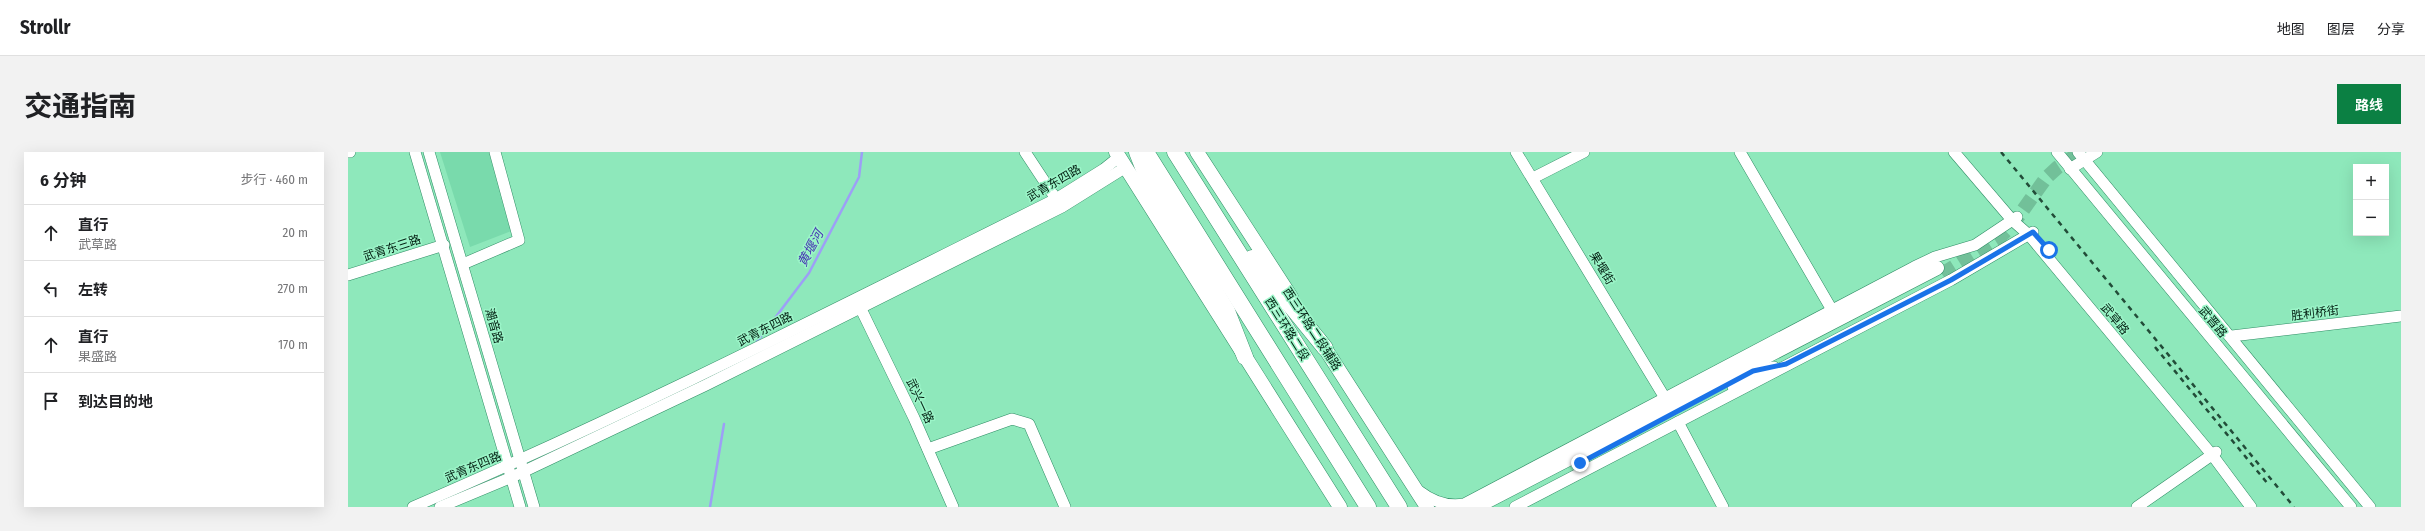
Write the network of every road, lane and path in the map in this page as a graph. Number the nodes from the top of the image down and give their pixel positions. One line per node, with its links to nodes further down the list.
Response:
1 (415, 152): 24 (street, 潮音路)
2 (429, 152): 25 (street, 潮音路)
3 (495, 152): 25 (street)
4 (1025, 152): 21 (street)
5 (1137, 152): 34 (highway)
6 (1146, 152): 56 (highway)
7 (1175, 152): 20 (highway, 西三环路二段)
8 (1197, 152): 33 (main road, 西三环路二段辅路)
9 (1516, 152): 19 (street, 果堰街)
10 (1584, 152): 19 (street)
11 (1740, 152): 29 (street)
12 (1954, 152): 22 (street, 武草路)
13 (1962, 152): 22 (street, 武草路)
14 (2057, 152): 18 (street, 武晋路)
15 (2097, 152): 16 (street)
16 (2081, 156): 18 (street); 31 (street, 武晋路)
17 (1120, 159): 21 (street, 武青东四路); 34 (main road)
18 (2070, 169): 66 (street, 武晋路)
19 (1533, 178): 38 (street, 果堰街)
20 (1203, 196): 33 (highway); 57 (highway, 西三环路二段)
21 (1059, 203): 28 (street, 武青东四路); 44 (street, 武青东四路)
22 (2014, 218): 23 (street, 武草路); 29 (street)
23 (2031, 234): 35 (street); 42 (street, 武草路)
24 (444, 244): 27 (street, 武青东三路); 45 (street, 潮音路)
25 (463, 264): 44 (street, 潮音路)
26 (1939, 271): 36 (main road)
27 (348, 275)
28 (860, 307): 41 (street, 武兴一路); 46 (street, 武青东四路)
29 (1832, 310): 32 (street)
30 (2401, 316): 31 (street, 胜利桥街)
31 (2232, 336): 67 (street, 武晋路)
32 (1777, 339): 36 (street); 37 (street)
33 (1325, 348): 48 (main road, 西三环路二段辅路)
34 (1245, 356): 55 (main road)
35 (1786, 364): 36 (street); 39 (street)
36 (1751, 368): 37 (street); 39 (street); 43 (main road)
37 (1698, 380): 38 (street)
38 (1665, 398): 48 (street)
39 (1709, 406): 40 (street)
40 (1678, 422): 61 (street); 62 (street)
41 (928, 449): 53 (street, 武兴一路); 54 (street)
42 (2214, 454): 63 (street); 64 (street, 武草路); 65 (street, 武草路)
43 (1578, 459): 59 (main road); 60 (main road)
44 (520, 461): 45 (street, 武青东四路); 46 (street, 潮音路)
45 (508, 466): 47 (street, 潮音路); 49 (street, 武青东四路)
46 (523, 472): 47 (street, 武青东四路); 52 (street, 潮音路)
47 (512, 478): 50 (street, 武青东四路); 51 (street, 潮音路)
48 (1414, 486): 58 (main road, 西三环路二段辅路)
49 (414, 507)
50 (440, 507)
51 (520, 507)
52 (534, 507)
53 (953, 507)
54 (1064, 507)
55 (1340, 507)
56 (1368, 507)
57 (1399, 507)
58 (1427, 507)
59 (1476, 507)
60 (1495, 507)
61 (1515, 507)
62 (1723, 507)
63 (2137, 507)
64 (2251, 507)
65 (2258, 507)
66 (2351, 507)
67 (2370, 507)

